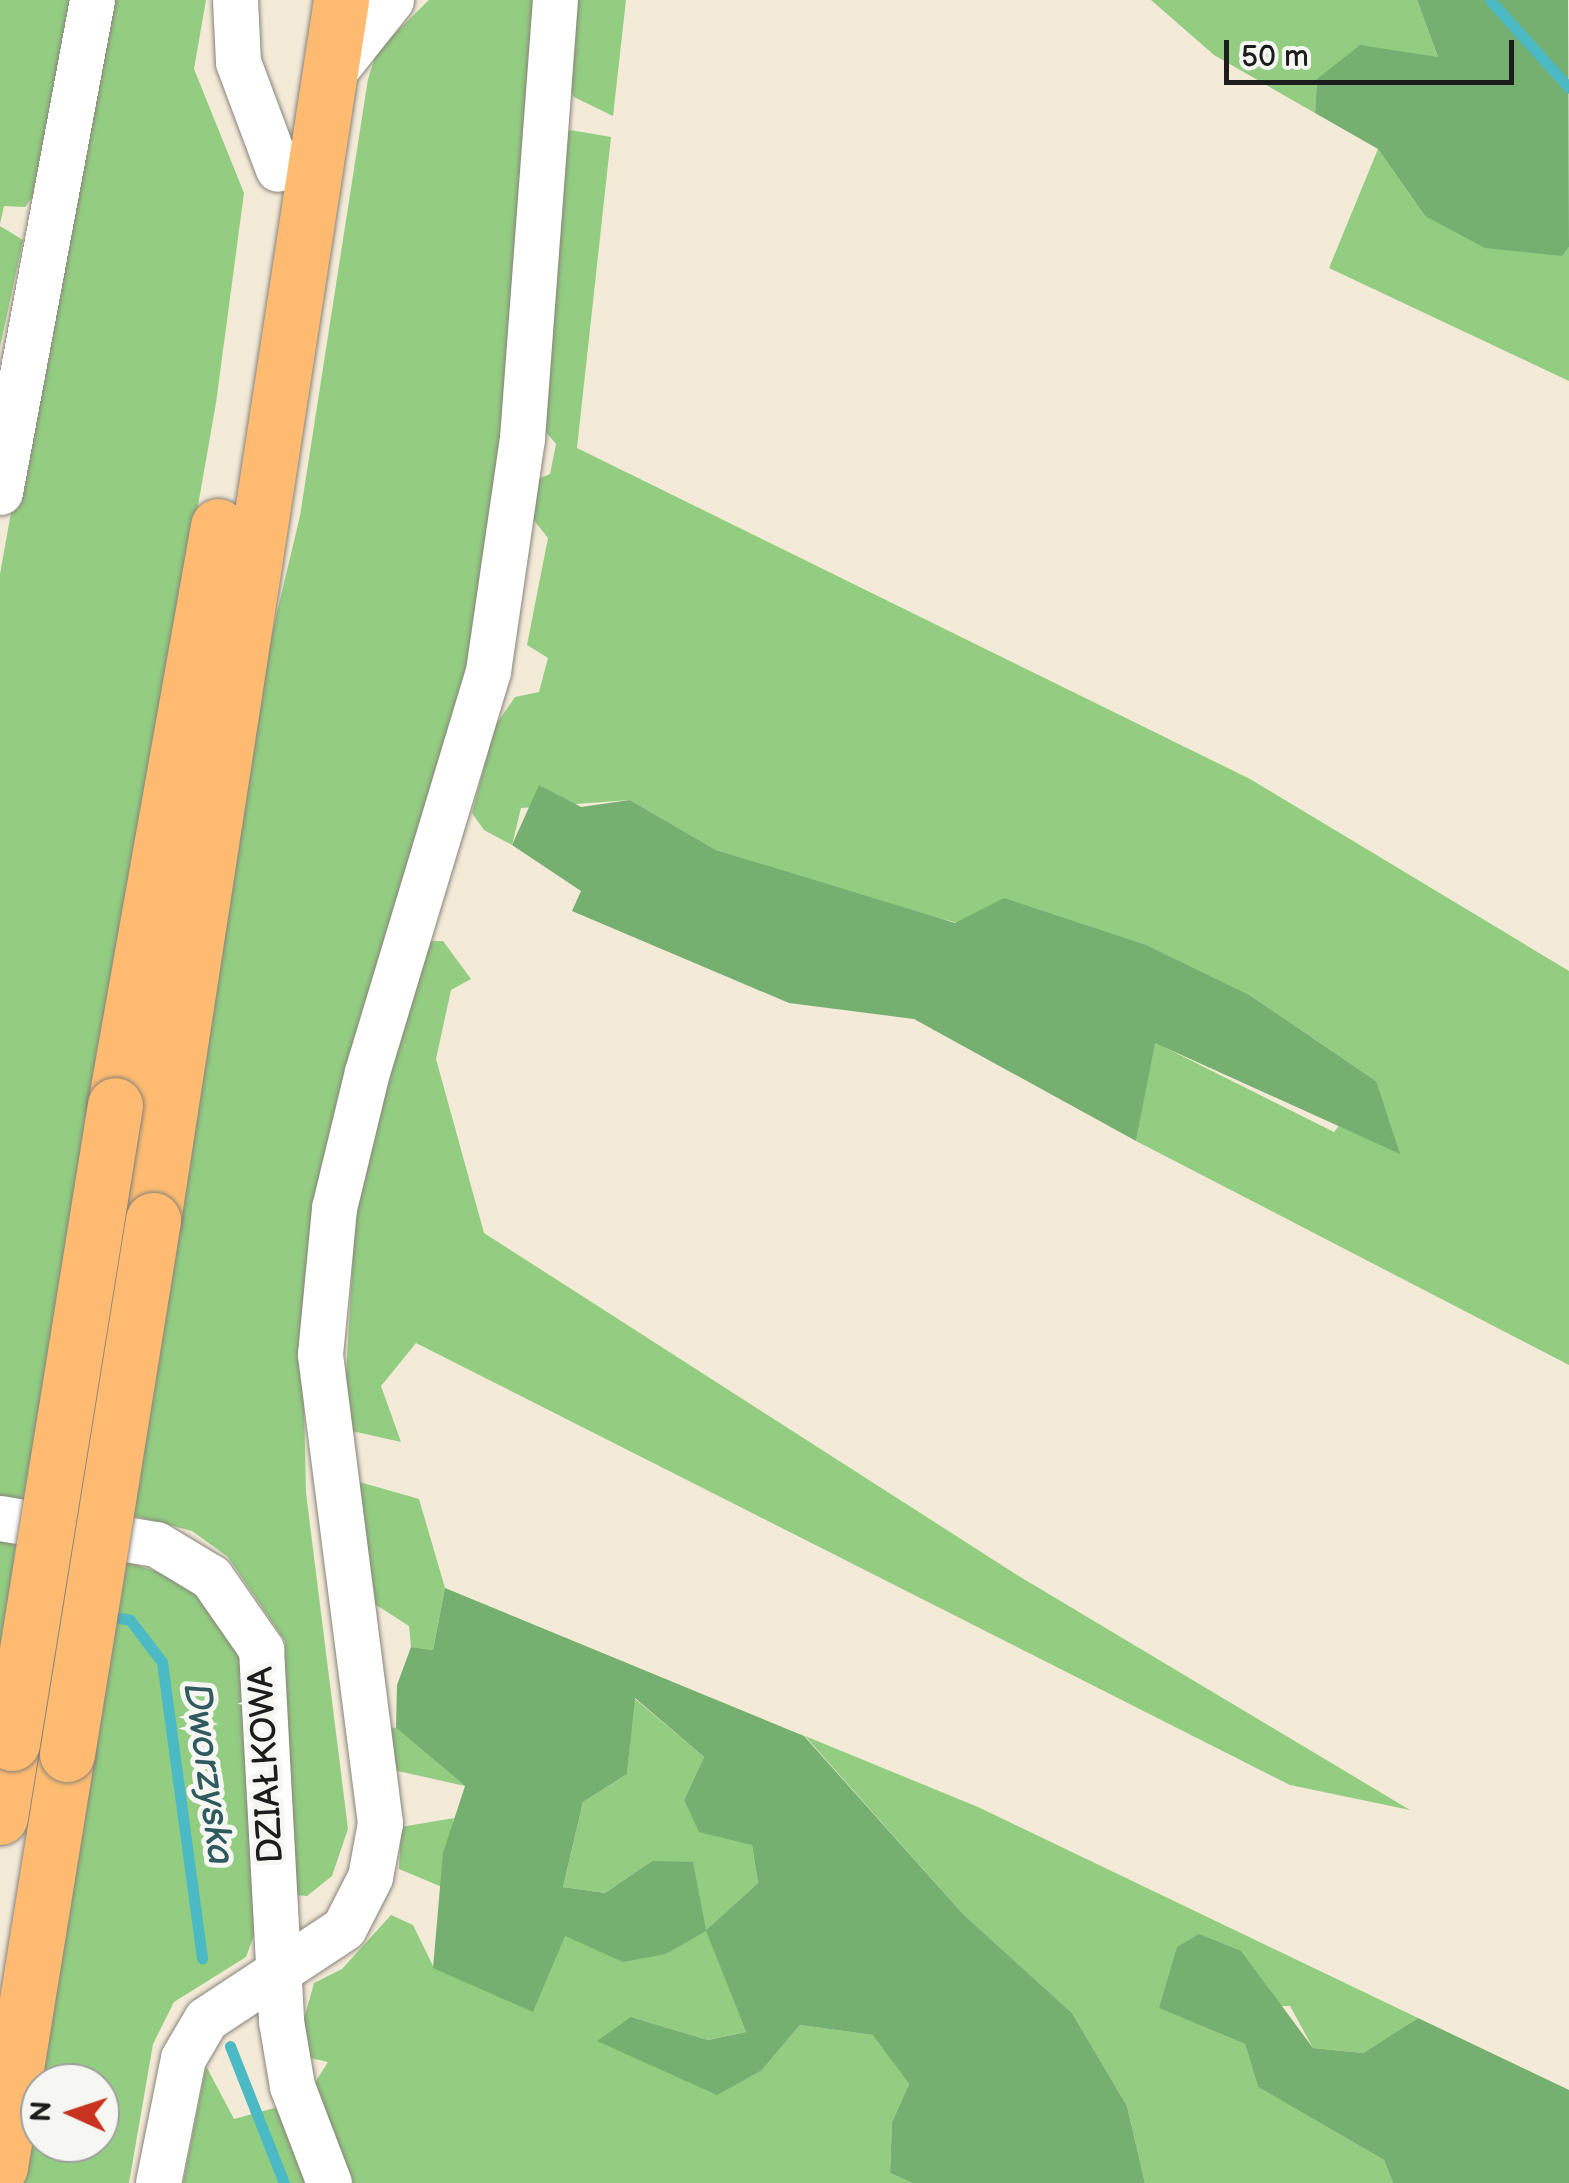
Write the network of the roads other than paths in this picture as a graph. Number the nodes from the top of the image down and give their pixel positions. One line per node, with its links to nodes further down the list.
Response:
1 (92, 0): 9 (lane)
2 (235, 0): 8 (lane)
3 (305, 0): 8 (main road)
4 (341, 0): 7 (main road)
5 (391, 0): 7 (lane)
6 (555, 0): 12 (lane)
7 (328, 79): 13 (main road, bridge)
8 (278, 169): 11 (main road, bridge)
9 (0, 492)
10 (0, 1518): 12 (lane, DZIAŁKOWA)
11 (0, 1817)
12 (275, 1975): 14 (lane); 15 (lane, DZIAŁKOWA)
13 (0, 2167)
14 (158, 2183)
15 (329, 2183)

